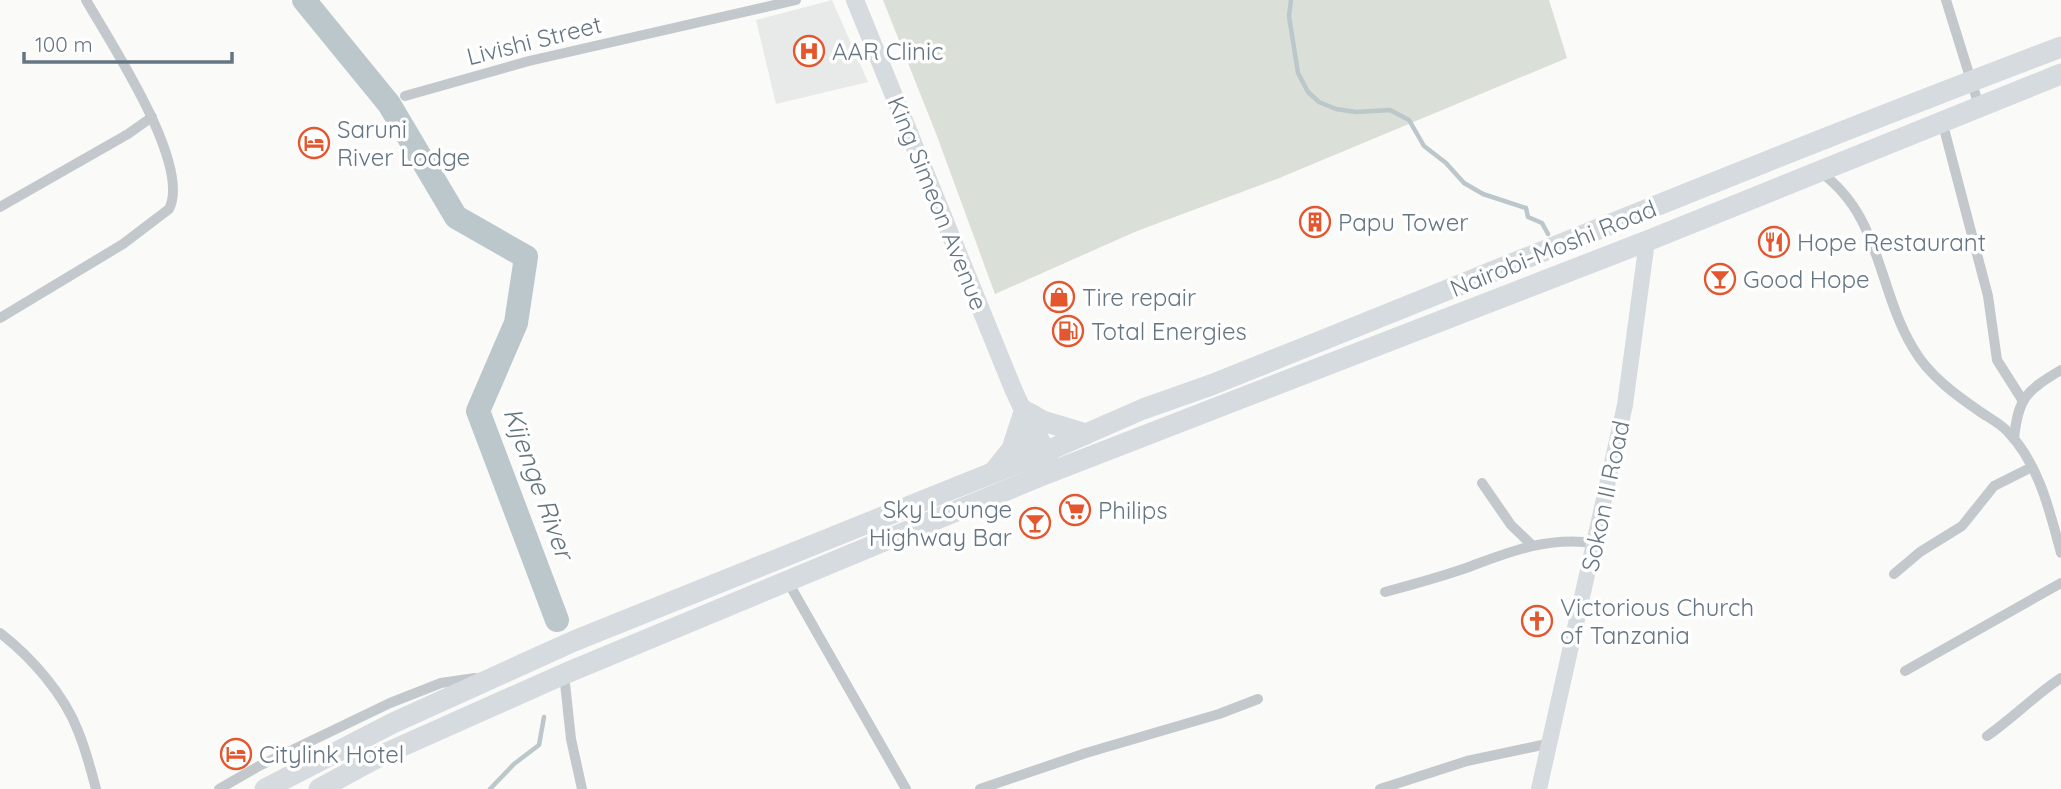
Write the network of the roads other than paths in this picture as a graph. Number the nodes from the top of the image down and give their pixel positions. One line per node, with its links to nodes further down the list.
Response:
1 (86, 0): 10 (street)
2 (796, 0): 8 (street, Livishi Street)
3 (855, 0): 18 (main road, King Simeon Avenue)
4 (1946, 0): 7 (street)
5 (2061, 47): 7 (highway, Nairobi-Moshi Road)
6 (2061, 74): 9 (highway, Nairobi-Moshi Road)
7 (1973, 80): 9 (street); 19 (highway, Nairobi-Moshi Road)
8 (405, 96)
9 (1979, 106): 11 (highway, Nairobi-Moshi Road)
10 (152, 117): 13 (street); 15 (street)
11 (1942, 121): 12 (highway, Nairobi-Moshi Road); 17 (street)
12 (1820, 172): 14 (highway, Nairobi-Moshi Road); 20 (street)
13 (0, 207)
14 (1647, 241): 21 (highway, Nairobi-Moshi Road); 28 (street, Sokon II Road)
15 (0, 318)
16 (2061, 370): 17 (street)
17 (2022, 401): 20 (street)
18 (1024, 413): 19 (highway); 21 (main road, King Simeon Avenue); 23 (highway)
19 (1086, 434): 21 (highway, Nairobi-Moshi Road)
20 (2014, 439): 22 (street)
21 (1042, 464): 23 (highway); 26 (highway)
22 (2032, 467): 27 (street); 31 (street)
23 (995, 471): 24 (highway)
24 (965, 483): 26 (highway); 38 (highway)
25 (1482, 483): 29 (street)
26 (972, 505): 32 (highway)
27 (2059, 535): 30 (street)
28 (1594, 543): 29 (street); 42 (street, Sokon II Road)
29 (1532, 545): 34 (street)
30 (2061, 554)
31 (1894, 574)
32 (788, 582): 37 (highway); 50 (street)
33 (2061, 583): 36 (street)
34 (1385, 592)
35 (0, 633): 44 (street)
36 (1905, 670)
37 (564, 674): 43 (highway); 49 (street)
38 (500, 675): 45 (street); 46 (highway)
39 (2061, 678): 41 (street)
40 (1258, 699): 51 (street)
41 (1987, 736)
42 (1551, 743): 52 (street); 53 (street, Sokon II Road)
43 (382, 755): 47 (highway); 48 (street)
44 (96, 789)
45 (219, 789)
46 (265, 789)
47 (319, 789)
48 (333, 789)
49 (582, 789)
50 (906, 789)
51 (980, 789)
52 (1380, 789)
53 (1539, 789)

